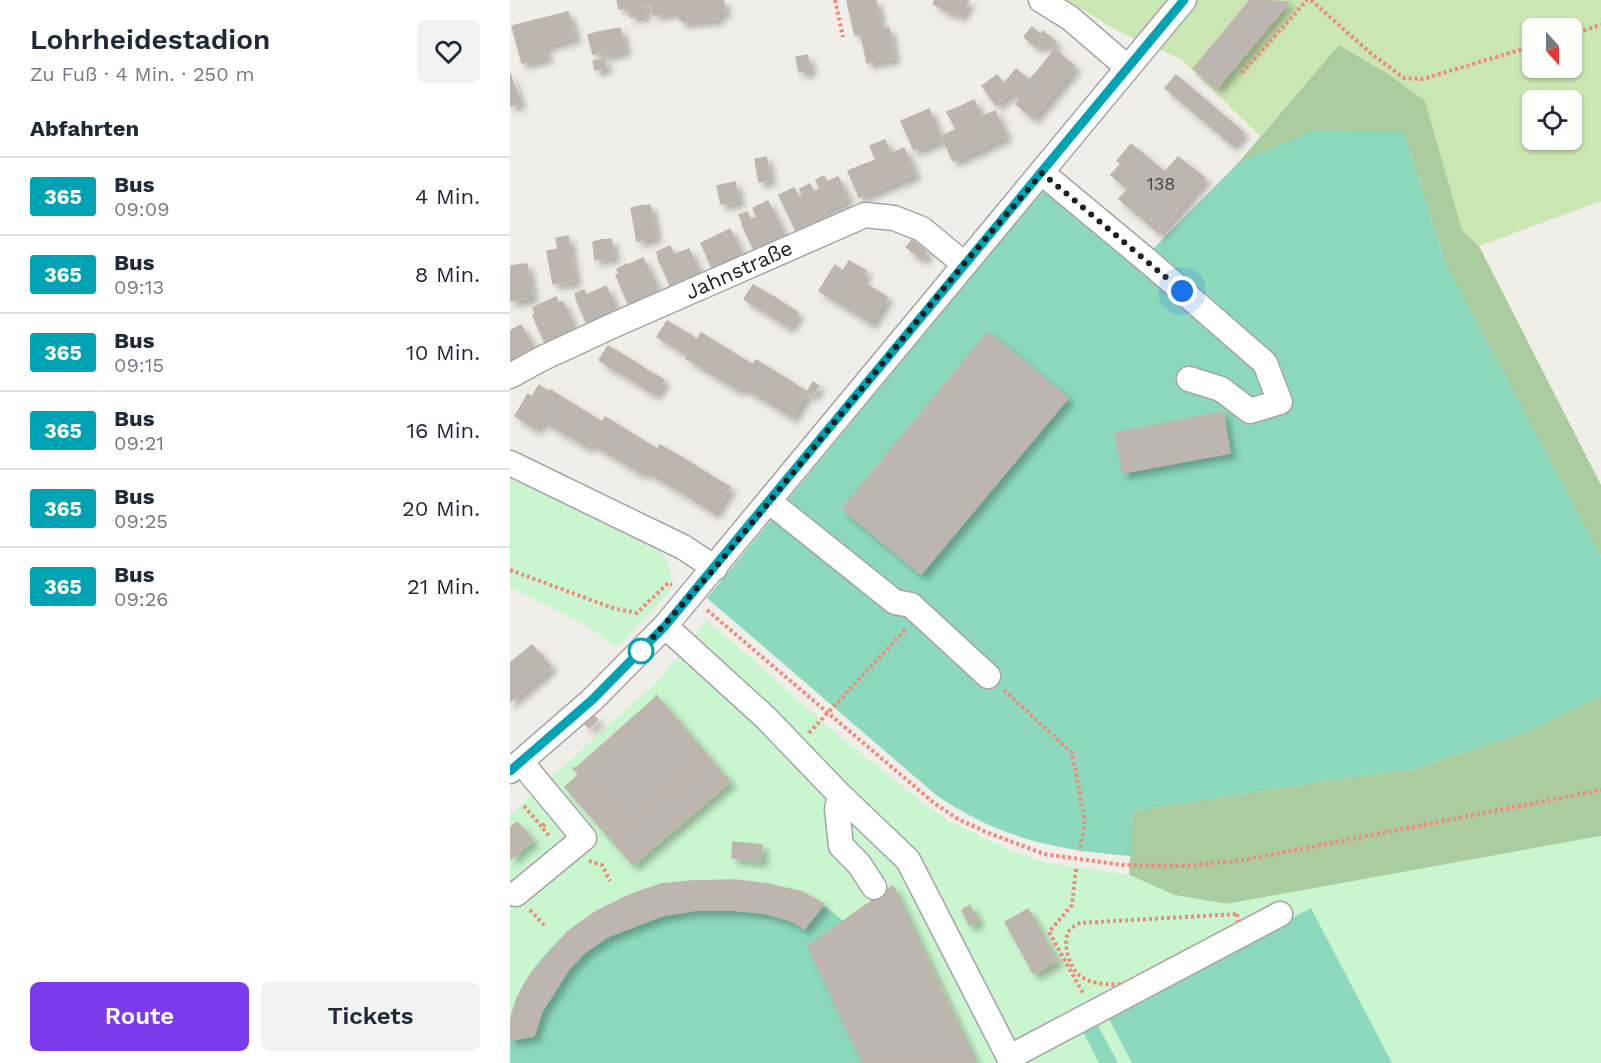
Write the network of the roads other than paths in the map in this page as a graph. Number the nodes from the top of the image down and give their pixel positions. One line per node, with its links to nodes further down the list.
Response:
1 (1041, 0): 3 (street)
2 (1184, 0): 3 (street)
3 (1127, 67): 4 (street)
4 (1042, 173): 5 (street); 7 (street)
5 (964, 264): 6 (street, Jahnstraße); 9 (street)
6 (510, 376)
7 (1189, 379)
8 (510, 463): 10 (street)
9 (770, 502): 10 (street); 12 (street)
10 (715, 568): 11 (street)
11 (665, 626): 13 (street); 14 (street)
12 (988, 676)
13 (515, 766): 16 (street)
14 (840, 795): 15 (street); 18 (street)
15 (874, 887)
16 (516, 894)
17 (1280, 914): 18 (street)
18 (1011, 1060)

